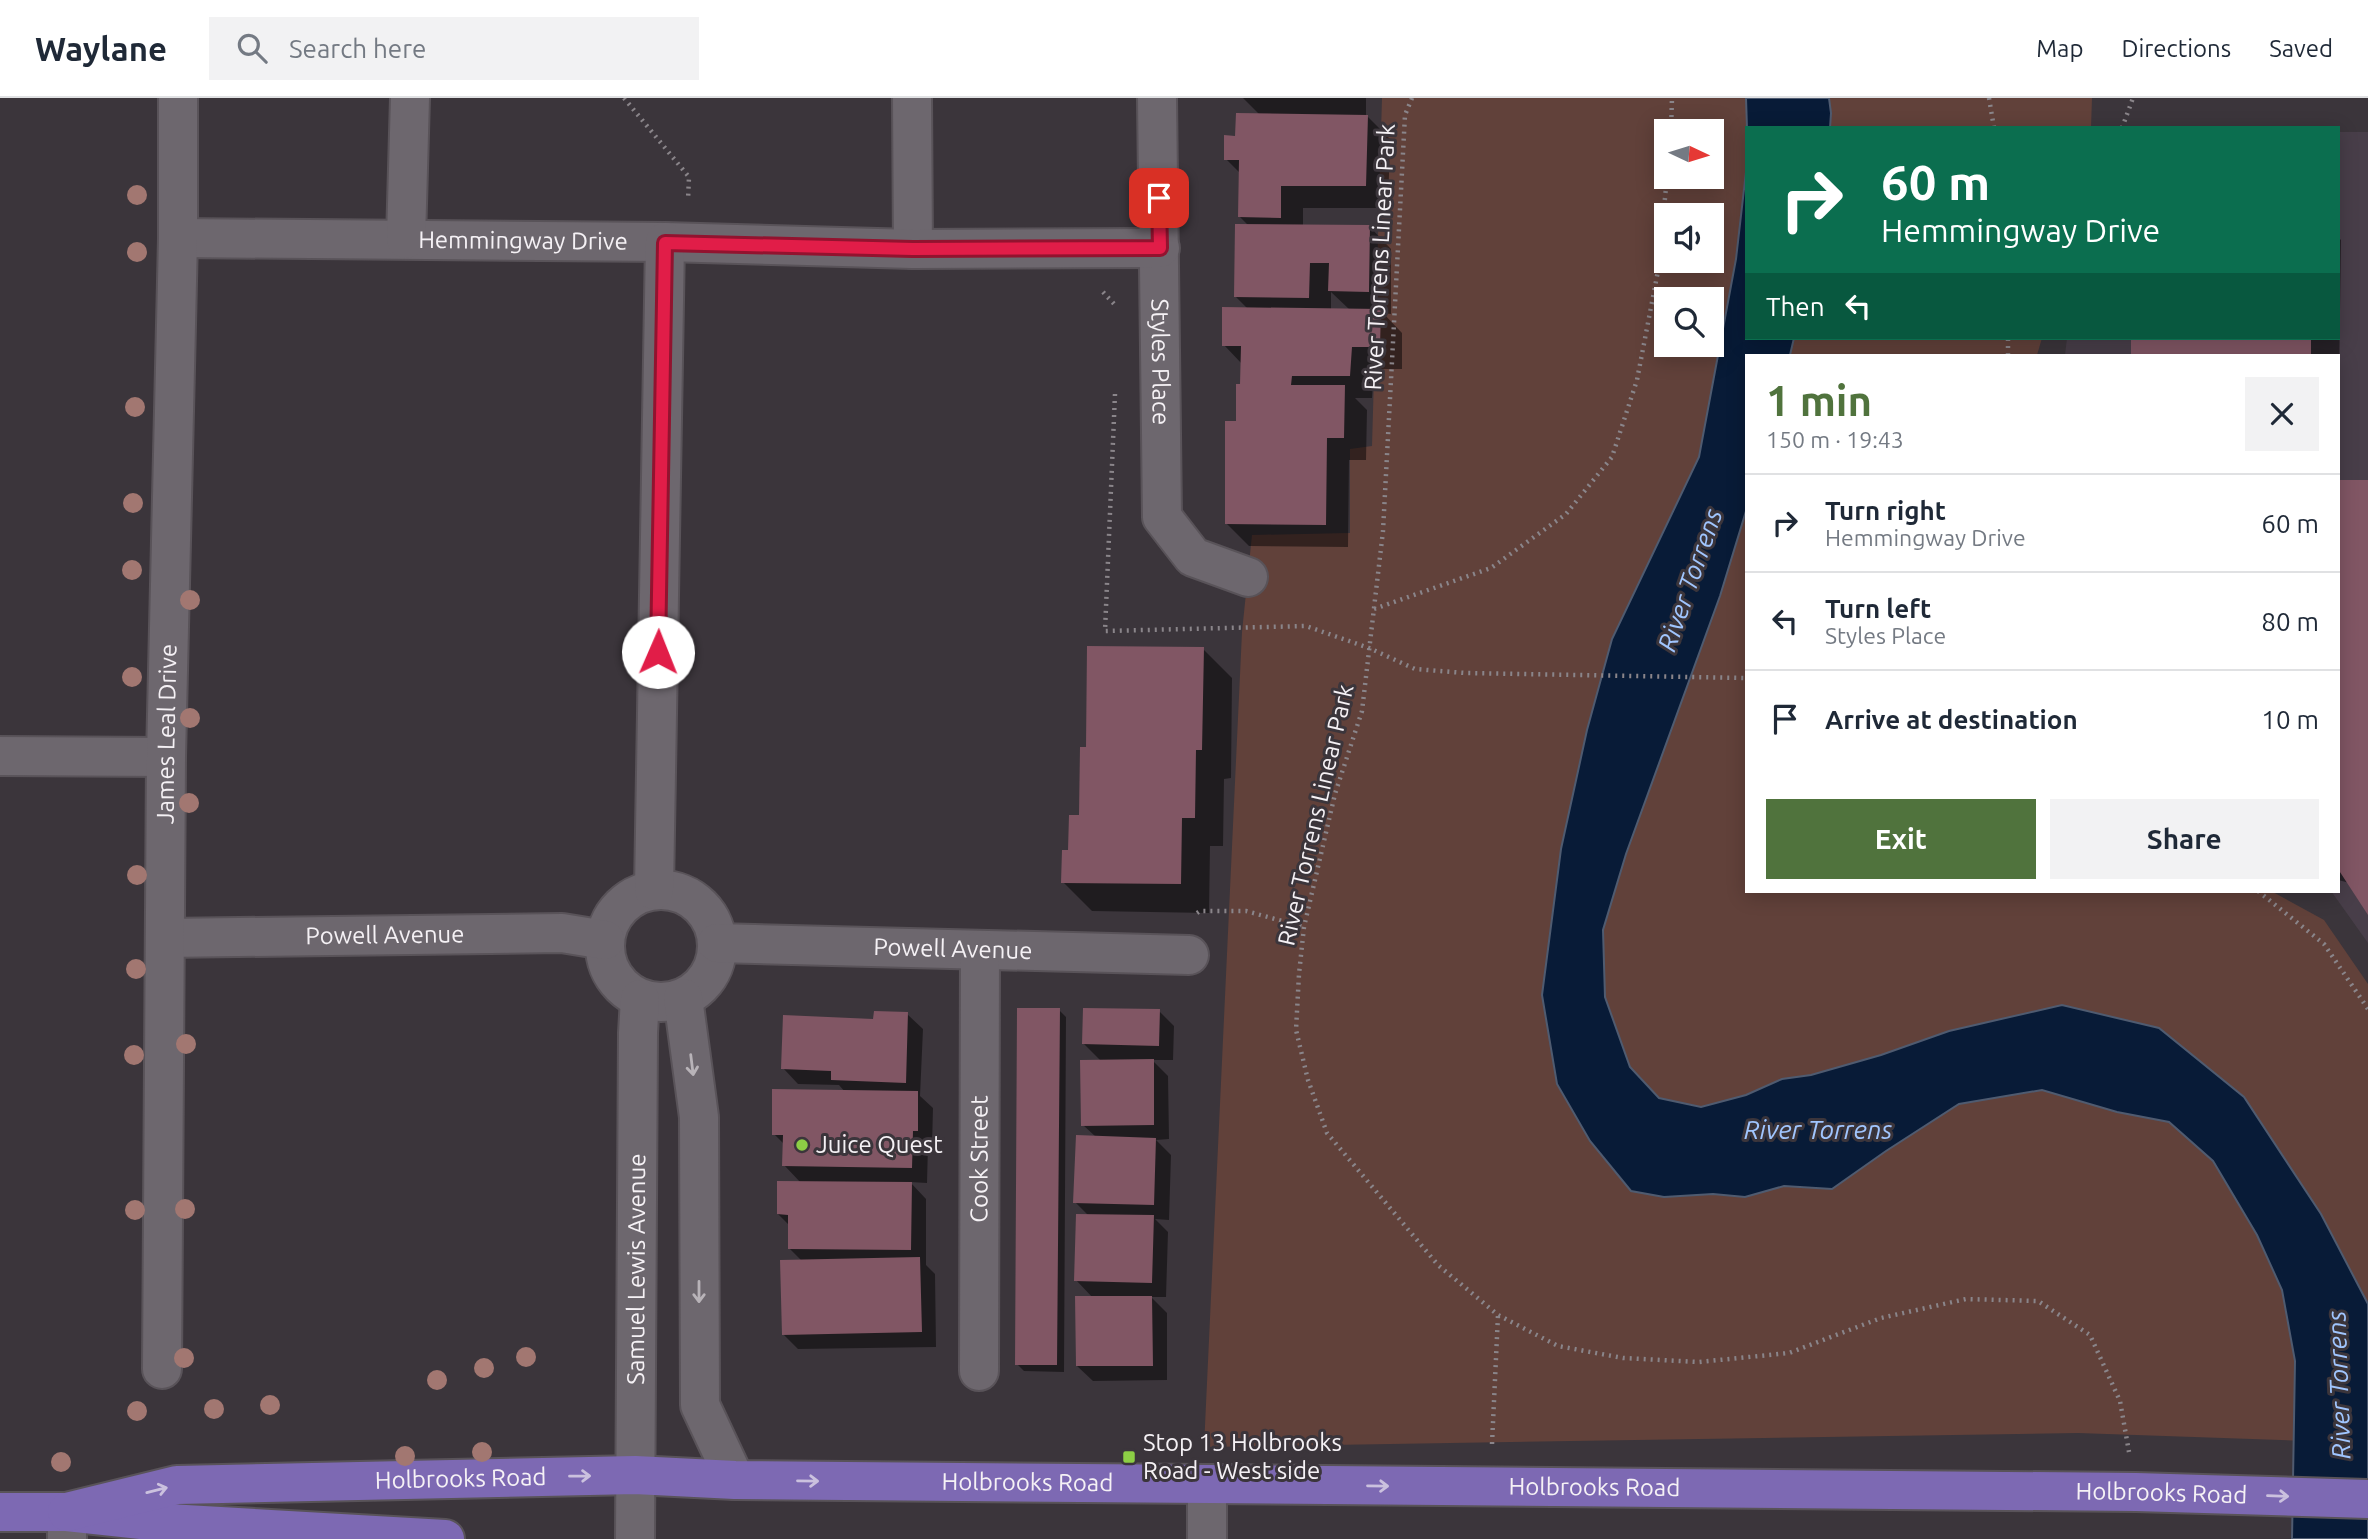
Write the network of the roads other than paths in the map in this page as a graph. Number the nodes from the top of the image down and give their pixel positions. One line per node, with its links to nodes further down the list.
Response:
1 (178, 98): 5 (street, James Leal Drive)
2 (410, 98): 6 (street)
3 (912, 98): 9 (street)
4 (1157, 98): 8 (street, Styles Place)
5 (178, 238): 6 (street, Hemmingway Drive); 12 (street, James Leal Drive)
6 (406, 240): 7 (street, Hemmingway Drive)
7 (665, 243): 9 (street, Hemmingway Drive); 13 (street)
8 (1160, 248): 9 (street, Hemmingway Drive); 10 (street, Styles Place)
9 (913, 249)
10 (1248, 577)
11 (0, 756): 12 (street)
12 (166, 757): 14 (street, James Leal Drive)
13 (654, 890): 15 (street); 16 (street)
14 (165, 939): 15 (street, Powell Avenue); 21 (street, James Leal Drive)
15 (604, 940): 20 (street)
16 (717, 943): 17 (street, Powell Avenue); 19 (street)
17 (980, 950): 18 (street, Powell Avenue); 22 (street, Cook Street)
18 (1189, 955)
19 (683, 998): 20 (street); 24 (street, one-way to 24)
20 (640, 999): 23 (street, Samuel Lewis Avenue)
21 (162, 1369)
22 (979, 1371)
23 (635, 1475): 24 (main road, Holbrooks Road); 28 (main road, Holbrooks Road, one-way to 23); 30 (street, Samuel Lewis Avenue)
24 (736, 1480): 25 (main road, Holbrooks Road, one-way to 25)
25 (1207, 1484): 26 (main road, Holbrooks Road, one-way to 26); 31 (street)
26 (2368, 1499)
27 (0, 1511): 28 (main road, Holbrooks Road)
28 (67, 1526): 29 (main road, Holbrooks Road)
29 (445, 1539)
30 (635, 1539)
31 (1207, 1539)

